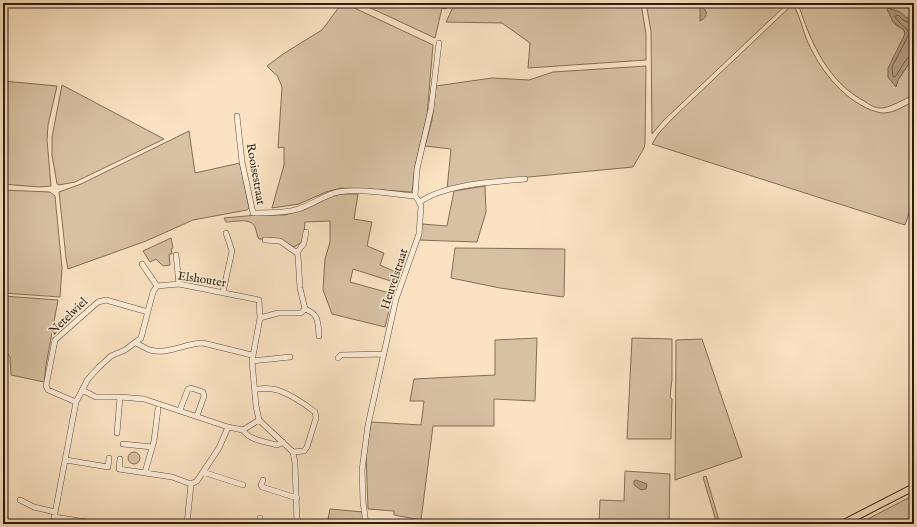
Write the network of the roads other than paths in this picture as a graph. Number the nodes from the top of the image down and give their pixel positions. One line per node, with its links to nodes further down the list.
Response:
1 (439, 43): 4 (street)
2 (237, 116): 4 (street, Rooisestraat)
3 (525, 179): 5 (street)
4 (415, 196): 5 (street)
5 (420, 202): 20 (street, Heuvelstraat)
6 (226, 232): 14 (street)
7 (306, 232): 9 (street)
8 (265, 240): 9 (street)
9 (296, 253): 15 (street)
10 (176, 255): 12 (street)
11 (142, 264): 13 (street)
12 (179, 284): 13 (street, Elshouter); 14 (street, Elshouter)
13 (157, 286): 16 (street)
14 (223, 292): 17 (street, Elshouter)
15 (305, 308): 17 (street); 18 (street)
16 (148, 312): 19 (street); 28 (street, Netelwiel)
17 (260, 318): 21 (street)
18 (319, 336)
19 (136, 343): 21 (street); 26 (street)
20 (384, 354): 23 (street); 56 (street, Heuvelstraat)
21 (252, 355): 24 (street)
22 (290, 357): 24 (street)
23 (338, 358)
24 (252, 361): 25 (street)
25 (256, 389): 32 (street); 39 (street)
26 (82, 390): 27 (street); 28 (street)
27 (120, 397): 30 (street); 35 (street)
28 (76, 402): 42 (street)
29 (158, 409): 38 (street)
30 (180, 410): 31 (street); 31 (street)
31 (197, 416): 33 (street)
32 (259, 420): 34 (street); 36 (street)
33 (228, 427): 34 (street); 44 (street)
34 (243, 430): 36 (street)
35 (117, 433)
36 (283, 442): 39 (street)
37 (123, 444): 38 (street)
38 (152, 446): 43 (street)
39 (293, 452): 49 (street)
40 (109, 458): 42 (street)
41 (120, 459): 43 (street)
42 (66, 460): 51 (street)
43 (145, 472): 46 (street)
44 (203, 472): 46 (street); 47 (street)
45 (263, 480): 49 (street)
46 (191, 484): 54 (street)
47 (243, 485)
48 (914, 487): 57 (main road)
49 (297, 498): 55 (street)
50 (20, 500): 51 (street)
51 (55, 515): 52 (street); 53 (street)
52 (53, 524)
53 (99, 524)
54 (187, 524)
55 (298, 524)
56 (366, 524)
57 (842, 524)

